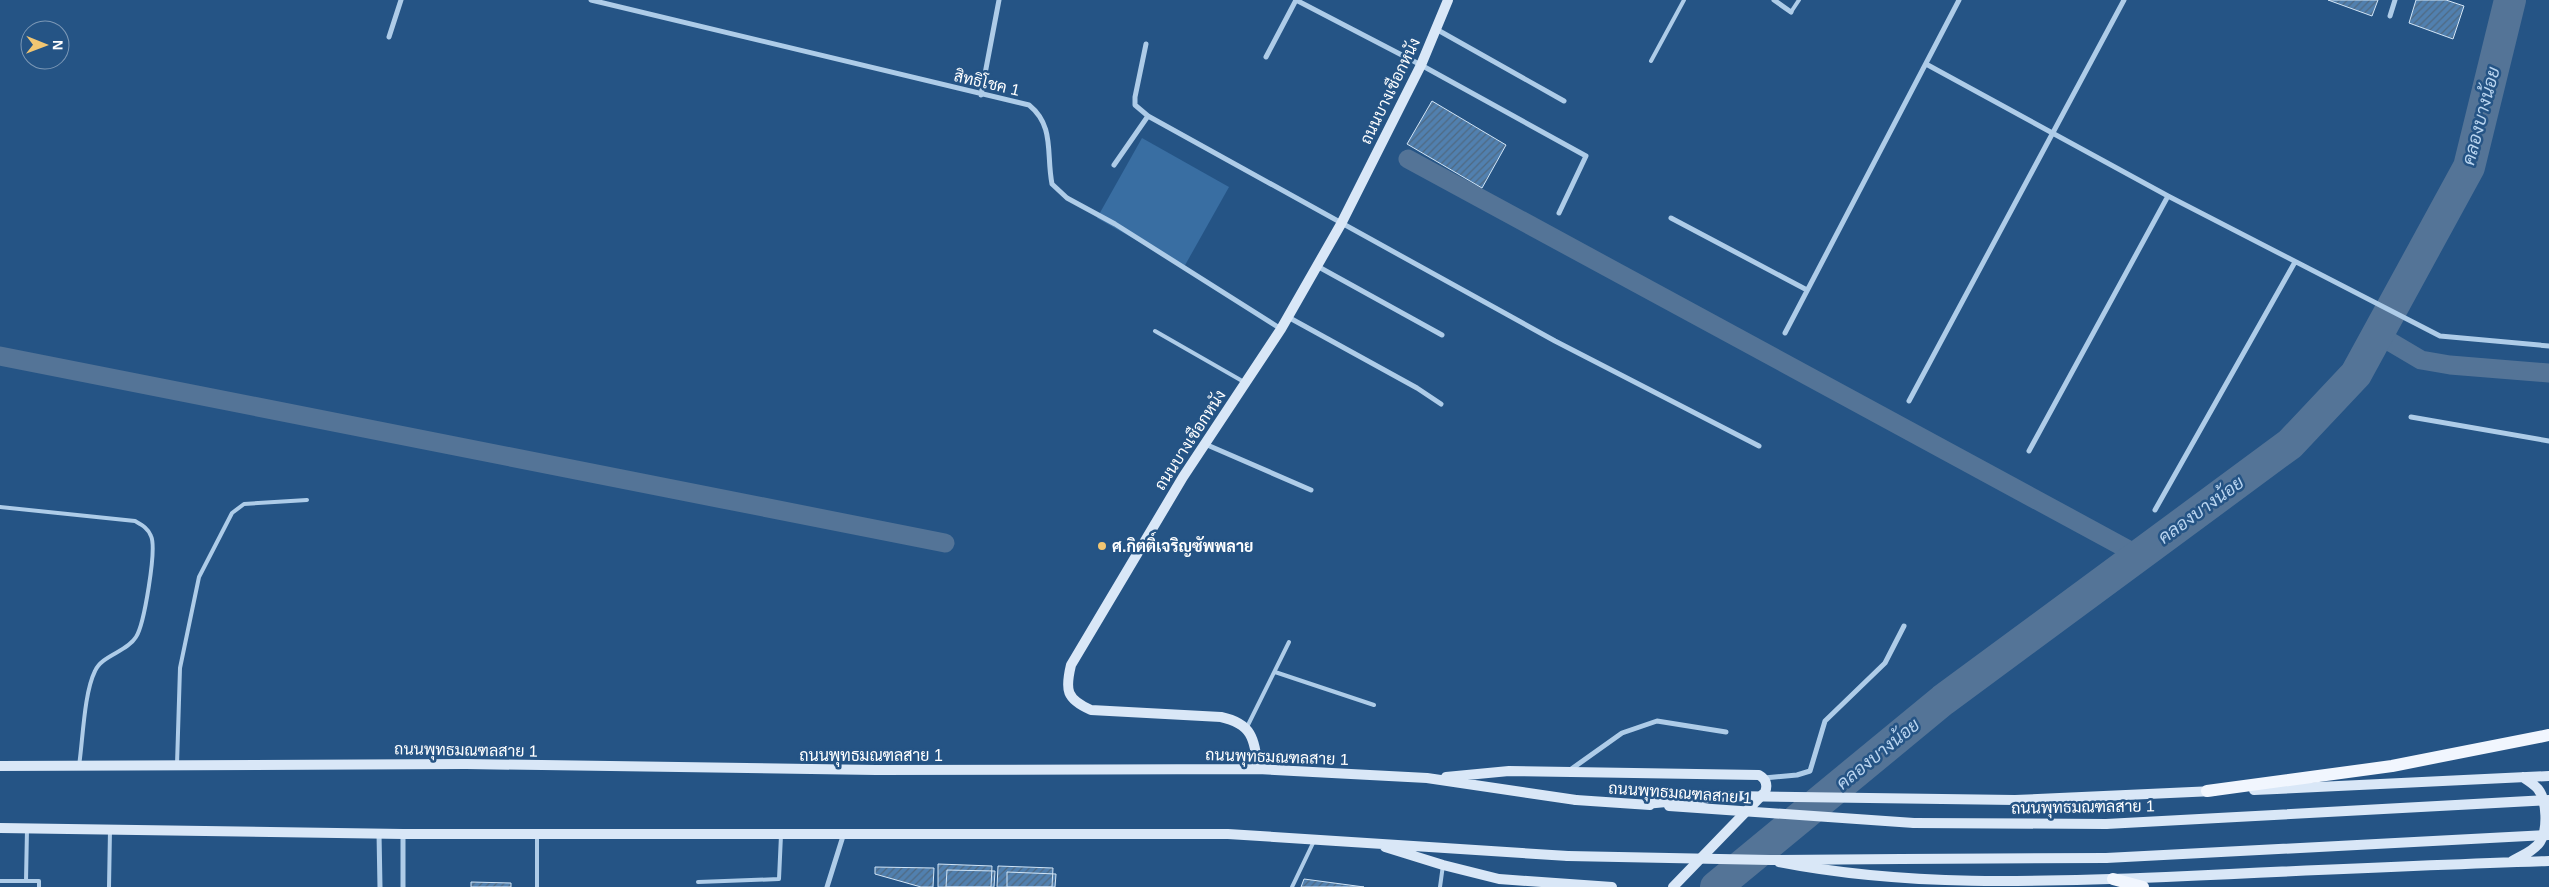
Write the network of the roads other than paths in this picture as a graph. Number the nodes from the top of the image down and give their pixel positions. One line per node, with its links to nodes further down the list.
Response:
1 (401, 0): 15 (street)
2 (591, 0): 21 (street, สิทธิโชค 1)
3 (999, 0): 21 (street)
4 (1296, 0): 17 (street); 20 (street)
5 (1448, 0): 14 (main road, ถนนบางเชือกหนัง)
6 (1684, 0): 18 (lane)
7 (1774, 0): 12 (street)
8 (1799, 0): 12 (lane)
9 (1959, 0): 19 (street)
10 (2124, 0): 24 (street)
11 (2395, 0): 13 (street)
12 (1791, 12)
13 (2390, 16)
14 (1436, 29): 20 (main road, ถนนบางเชือกหนัง); 22 (street)
15 (389, 37)
16 (1146, 44): 23 (street)
17 (1266, 57)
18 (1651, 61)
19 (1926, 64): 24 (street); 32 (street)
20 (1421, 65): 27 (street); 29 (main road, ถนนบางเชือกหนัง)
21 (981, 95): 34 (street, สิทธิโชค 1)
22 (1564, 101)
23 (1148, 116): 25 (street); 29 (street)
24 (2052, 131): 26 (street); 40 (street)
25 (1114, 165)
26 (2168, 196): 30 (street); 46 (street)
27 (1559, 213)
28 (1671, 218): 32 (street)
29 (1341, 224): 31 (main road, ถนนบางเชือกหนัง); 45 (street)
30 (2295, 262): 38 (street); 50 (street)
31 (1317, 266): 33 (main road, ถนนบางเชือกหนัง); 37 (street)
32 (1807, 290): 36 (street)
33 (1288, 317): 34 (main road, ถนนบางเชือกหนัง); 41 (street)
34 (1281, 328): 39 (main road, ถนนบางเชือกหนัง)
35 (1155, 331): 39 (lane)
36 (1785, 333)
37 (1442, 335)
38 (2549, 346)
39 (1245, 382): 44 (main road, ถนนบางเชือกหนัง)
40 (1909, 401)
41 (1441, 404)
42 (2411, 417): 43 (street)
43 (2549, 441)
44 (1204, 444): 47 (street); 55 (main road, ถนนบางเชือกหนัง)
45 (1759, 446)
46 (2029, 451)
47 (1312, 490)
48 (307, 500): 58 (lane)
49 (0, 507): 60 (lane)
50 (2155, 510)
51 (1904, 626): 66 (street)
52 (1289, 642): 53 (lane)
53 (1275, 672): 54 (lane); 55 (lane)
54 (1374, 705)
55 (1247, 727): 61 (main road)
56 (1726, 732): 62 (street)
57 (2549, 735): 67 (main road)
58 (177, 765): 60 (main road, ถนนพุทธมณฑลสาย 1); 61 (main road, ถนนพุทธมณฑลสาย 1)
59 (0, 766): 60 (main road, ถนนพุทธมณฑลสาย 1)
60 (80, 766)
61 (1258, 769): 65 (main road, ถนนพุทธมณฑลสาย 1)
62 (1568, 772): 65 (main road); 66 (main road)
63 (2549, 776): 64 (main road)
64 (2523, 777): 67 (main road); 83 (main road)
65 (1427, 778): 69 (main road, ถนนพุทธมณฑลสาย 1, bridge)
66 (1764, 778): 98 (main road)
67 (2207, 791): 69 (main road, bridge)
68 (2549, 800): 69 (main road, ถนนพุทธมณฑลสาย 1, bridge)
69 (1645, 804)
70 (0, 828): 71 (main road)
71 (27, 829): 72 (main road); 87 (lane)
72 (110, 830): 73 (main road); 90 (lane)
73 (379, 833): 77 (main road); 91 (street)
74 (537, 833): 75 (main road); 77 (main road); 93 (lane)
75 (781, 833): 76 (main road); 88 (lane)
76 (844, 833): 79 (main road); 94 (street)
77 (403, 834): 92 (street)
78 (2549, 835): 81 (main road, bridge)
79 (1315, 839): 80 (main road); 95 (lane)
80 (1369, 842): 81 (main road, bridge); 84 (main road)
81 (1770, 860): 85 (main road, bridge)
82 (2549, 861): 83 (main road)
83 (2510, 862): 85 (main road)
84 (1443, 865): 96 (lane); 97 (main road)
85 (2113, 879): 99 (main road)
86 (0, 881): 87 (lane)
87 (26, 881): 89 (lane)
88 (698, 882)
89 (39, 887)
90 (108, 887)
91 (380, 887)
92 (403, 887)
93 (537, 887)
94 (827, 887)
95 (1292, 887)
96 (1440, 887)
97 (1612, 887)
98 (1673, 887)
99 (2143, 887)

